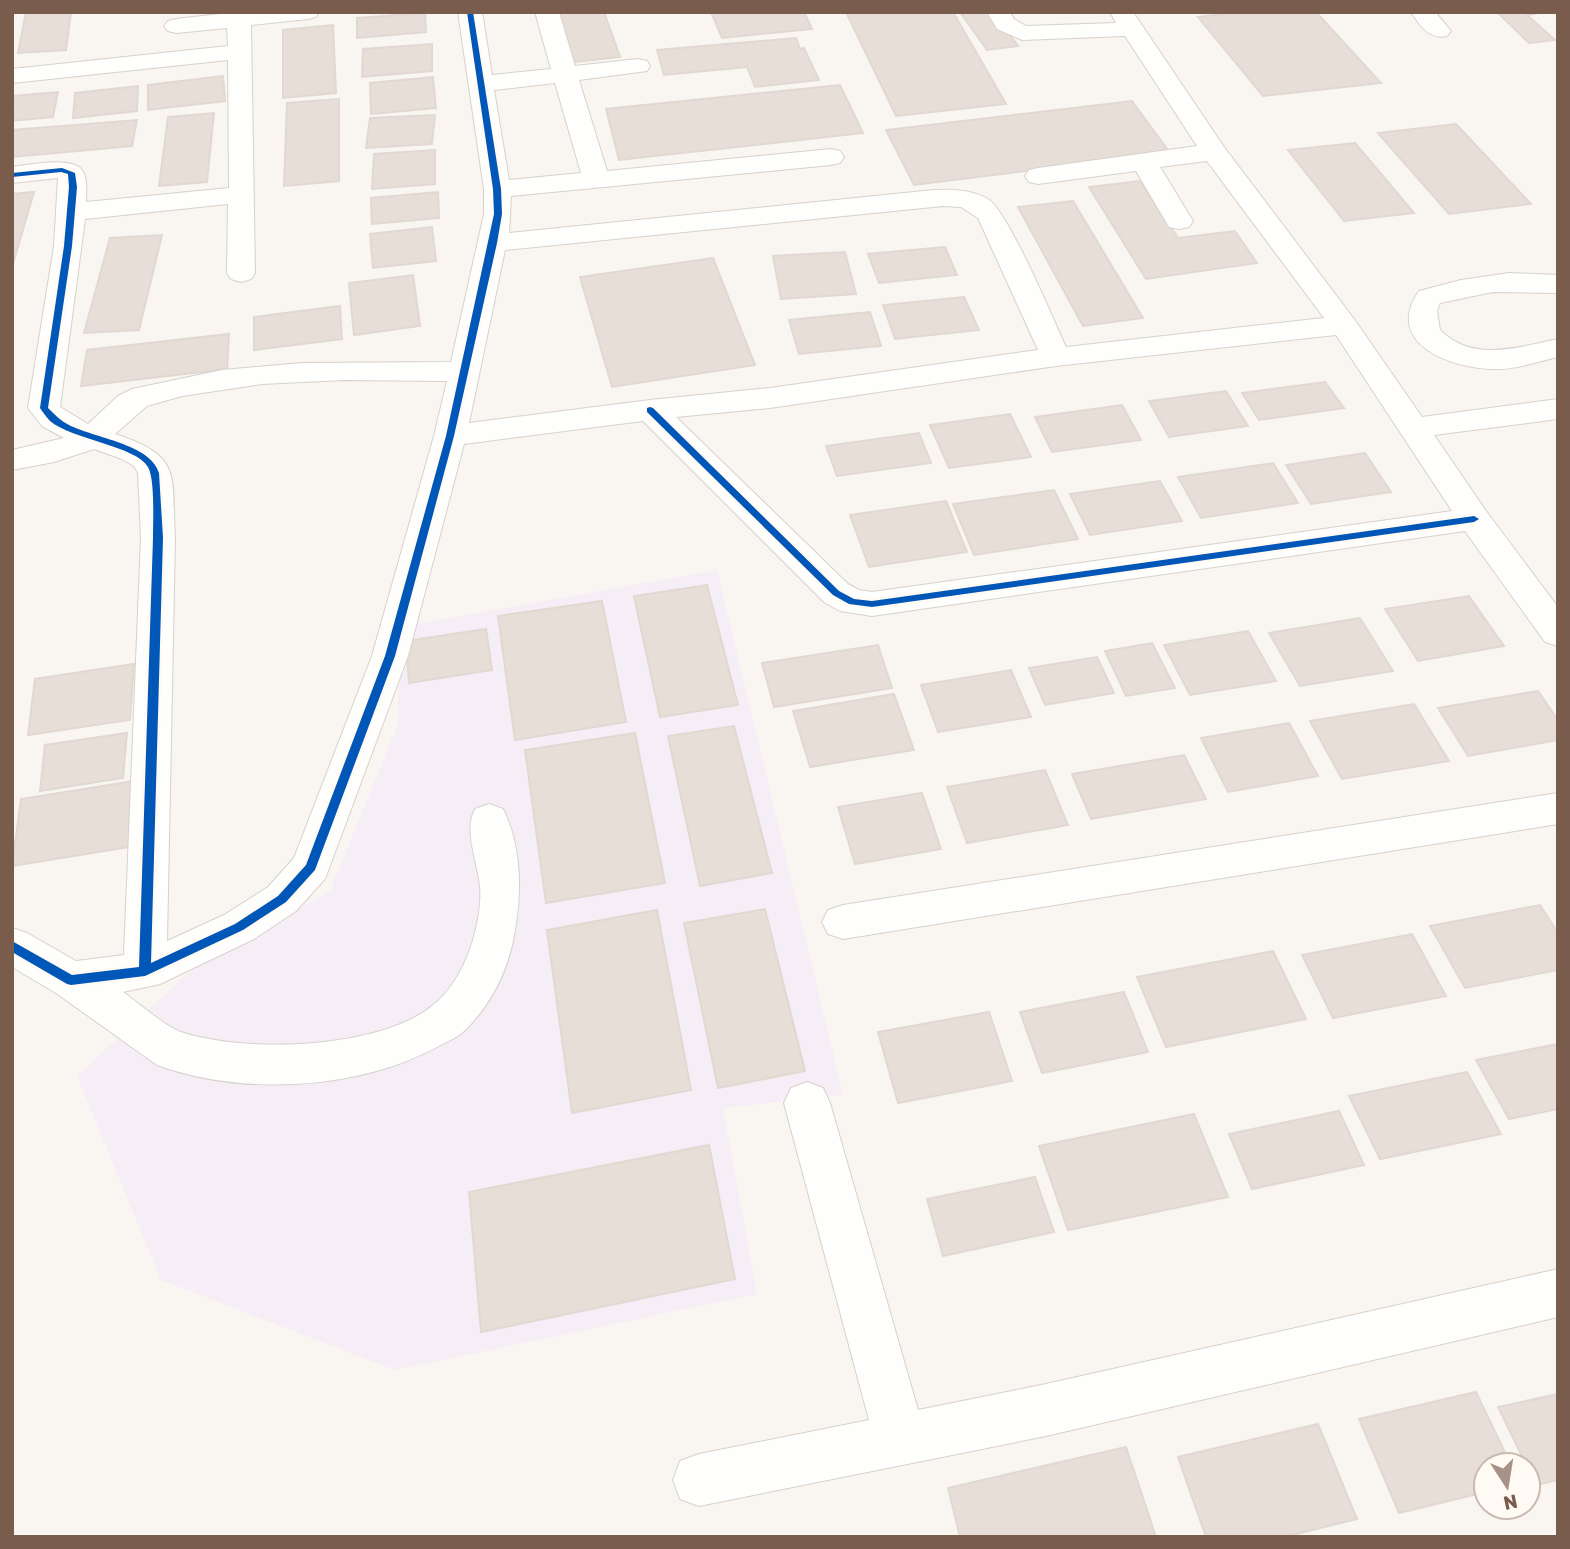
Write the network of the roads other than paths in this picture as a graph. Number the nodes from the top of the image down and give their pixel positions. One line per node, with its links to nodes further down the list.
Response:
1 (308, 12): 7 (street)
2 (470, 12): 15 (street)
3 (547, 12): 13 (street)
4 (998, 12): 8 (street)
5 (1422, 12): 9 (street)
6 (176, 19): 7 (street); 11 (street)
7 (239, 19): 10 (street)
8 (1126, 21): 16 (street)
9 (1439, 31)
10 (238, 52): 11 (street); 23 (street)
11 (173, 59): 14 (street)
12 (638, 66): 13 (street)
13 (565, 74): 15 (street); 21 (street)
14 (12, 76)
15 (480, 84): 22 (street)
16 (1214, 152): 18 (street); 29 (street)
17 (831, 158): 21 (street)
18 (1144, 162): 20 (street); 25 (street)
19 (12, 175): 24 (street)
20 (1038, 176)
21 (596, 179): 22 (street)
22 (497, 189): 26 (street)
23 (242, 195): 24 (street); 27 (street)
24 (72, 212): 37 (street)
25 (1180, 220)
26 (493, 243): 31 (street); 32 (street)
27 (241, 273)
28 (1558, 284): 30 (street)
29 (1344, 325): 31 (street); 35 (street)
30 (1558, 348)
31 (1056, 357): 34 (street)
32 (465, 372): 36 (street); 37 (street)
33 (1558, 409): 35 (street)
34 (649, 410): 36 (street); 39 (street)
35 (1414, 428): 39 (street)
36 (450, 436): 45 (street)
37 (91, 438): 38 (street); 45 (street)
38 (12, 460)
39 (1474, 519): 40 (street)
40 (1558, 633)
41 (1558, 807): 43 (street)
42 (489, 820): 46 (street)
43 (843, 922)
44 (12, 946): 46 (street)
45 (145, 971): 46 (street)
46 (71, 980)
47 (807, 1103): 49 (street)
48 (1558, 1293): 49 (street)
49 (901, 1441): 50 (street)
50 (699, 1480)

